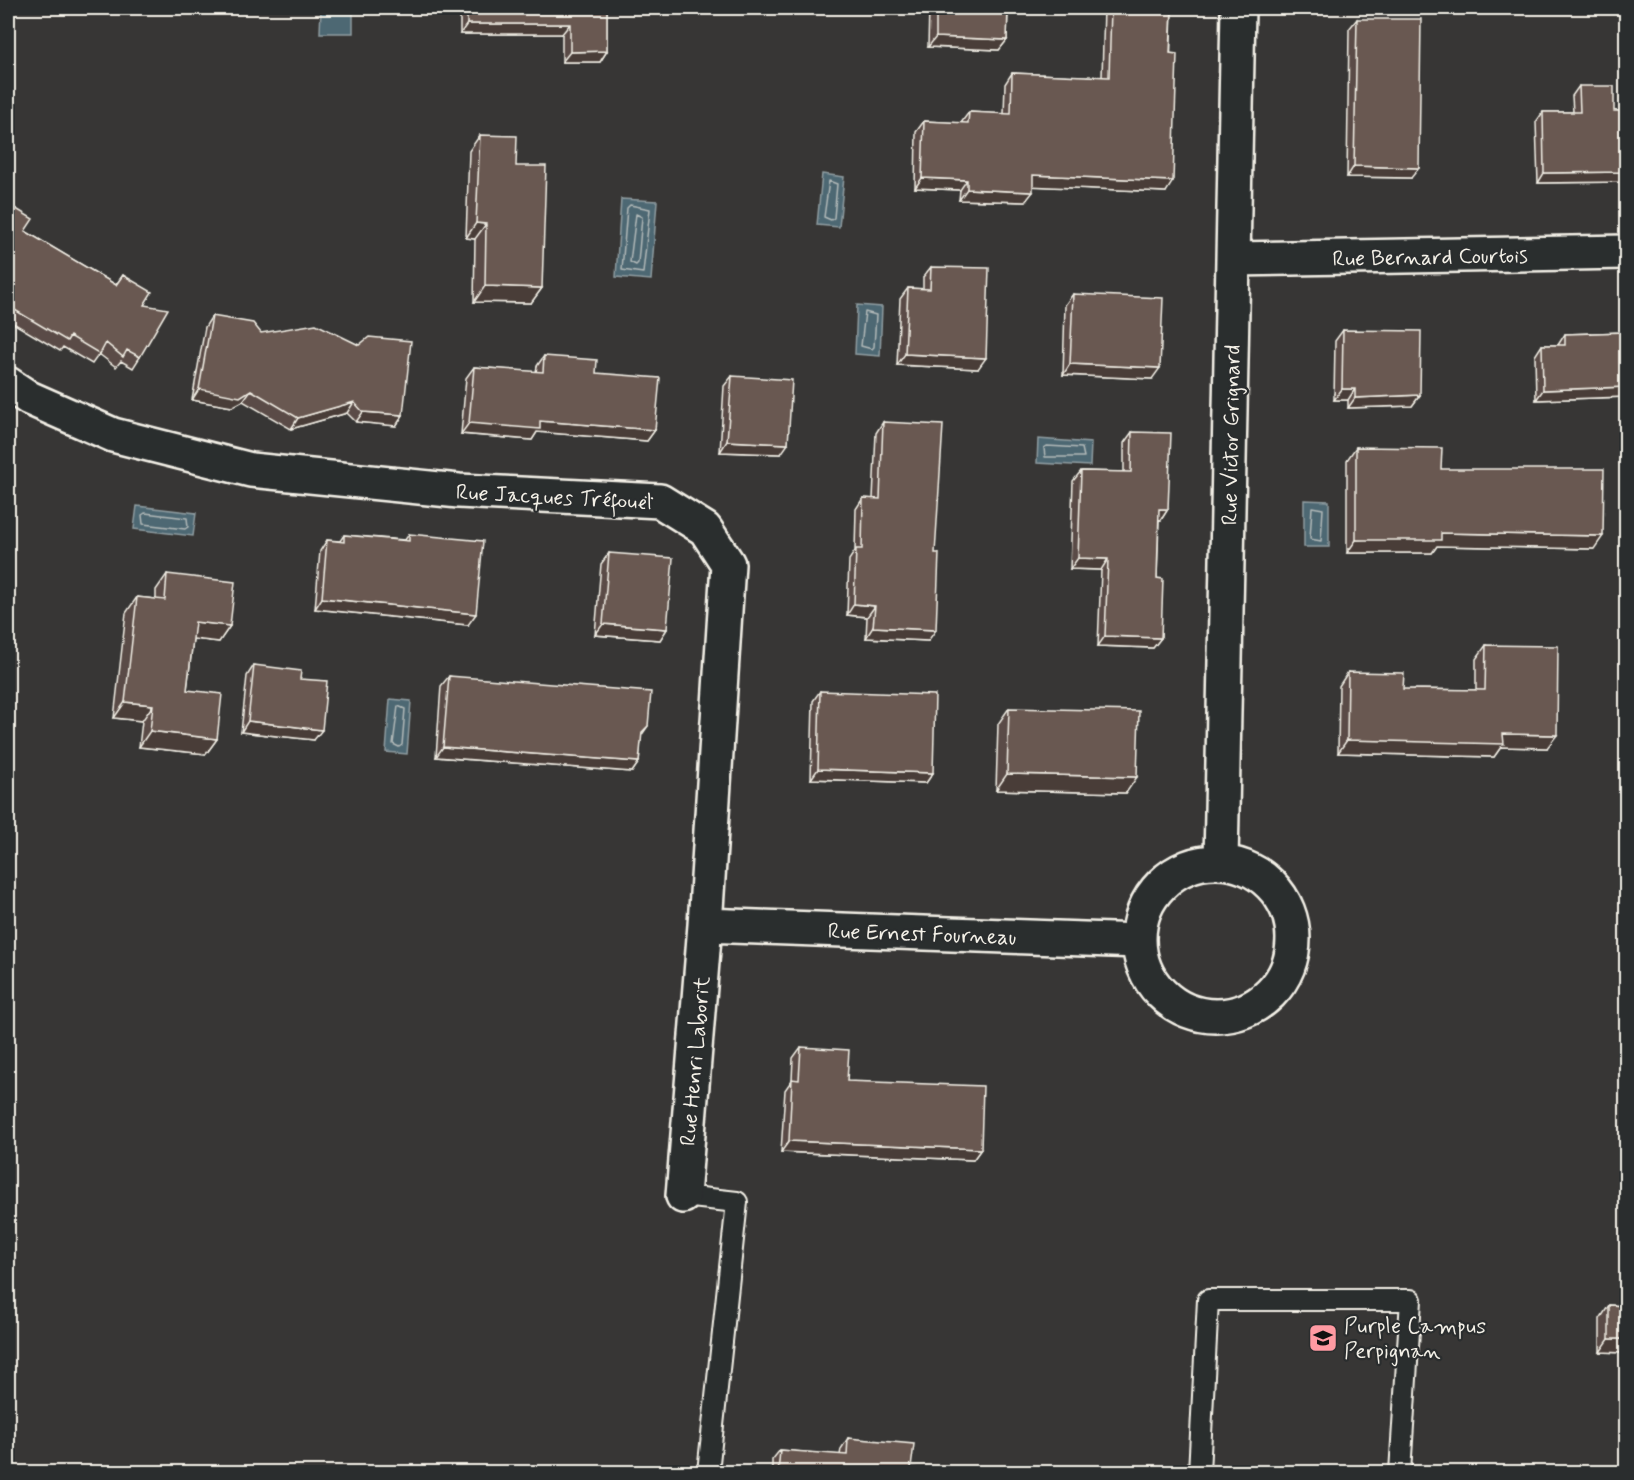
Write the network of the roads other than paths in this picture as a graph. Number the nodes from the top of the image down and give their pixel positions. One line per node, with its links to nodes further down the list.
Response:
1 (1238, 8): 3 (street, Rue Victor Grignard)
2 (1626, 252): 3 (street, Rue Bernard Courtois)
3 (1233, 259): 5 (street, Rue Victor Grignard)
4 (8, 384): 6 (street, Rue Jacques Tréfouël)
5 (1221, 862): 7 (street); 7 (street)
6 (705, 926): 7 (street, Rue Ernest Fourneau); 8 (street, Rue Henri Laborit)
7 (1139, 941)
8 (682, 1196): 9 (lane)
9 (708, 1473)
10 (1199, 1473): 11 (lane)
11 (1400, 1473)

